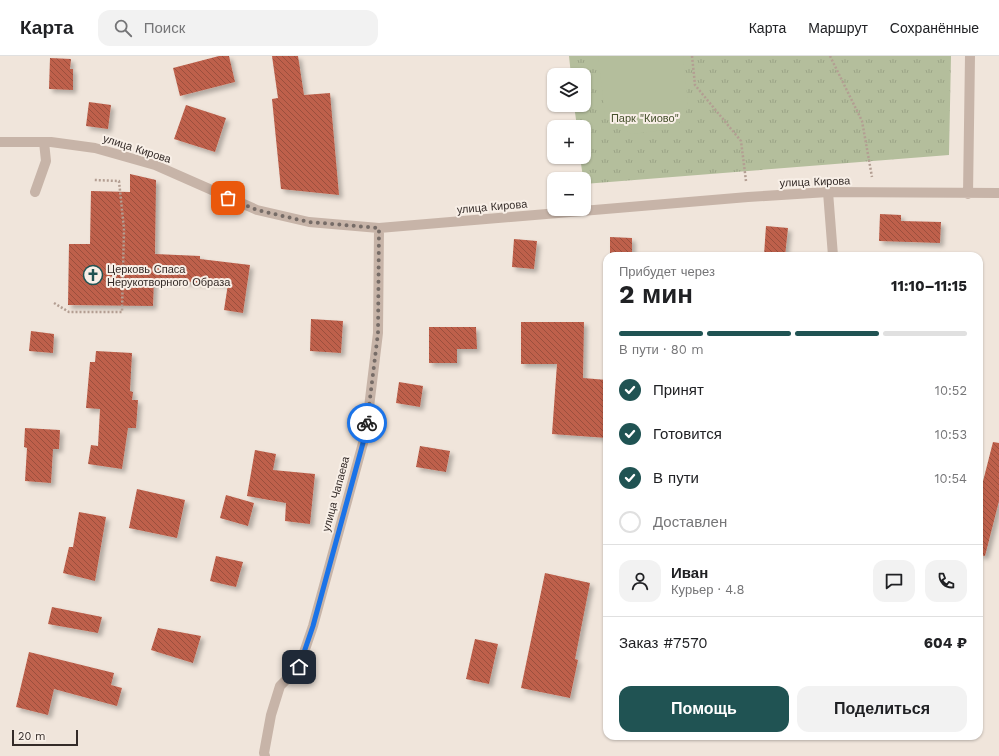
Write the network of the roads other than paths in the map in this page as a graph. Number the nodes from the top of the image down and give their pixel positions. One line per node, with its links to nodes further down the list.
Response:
1 (970, 56): 7 (street)
2 (0, 142): 3 (street, улица Кирова)
3 (44, 142): 4 (street); 8 (street, улица Кирова)
4 (35, 192)
5 (828, 192): 7 (street, улица Кирова); 8 (street, улица Кирова); 9 (street)
6 (999, 193): 7 (street, улица Кирова)
7 (968, 194)
8 (379, 228): 10 (street, улица Чапаева)
9 (833, 252)
10 (265, 756)

